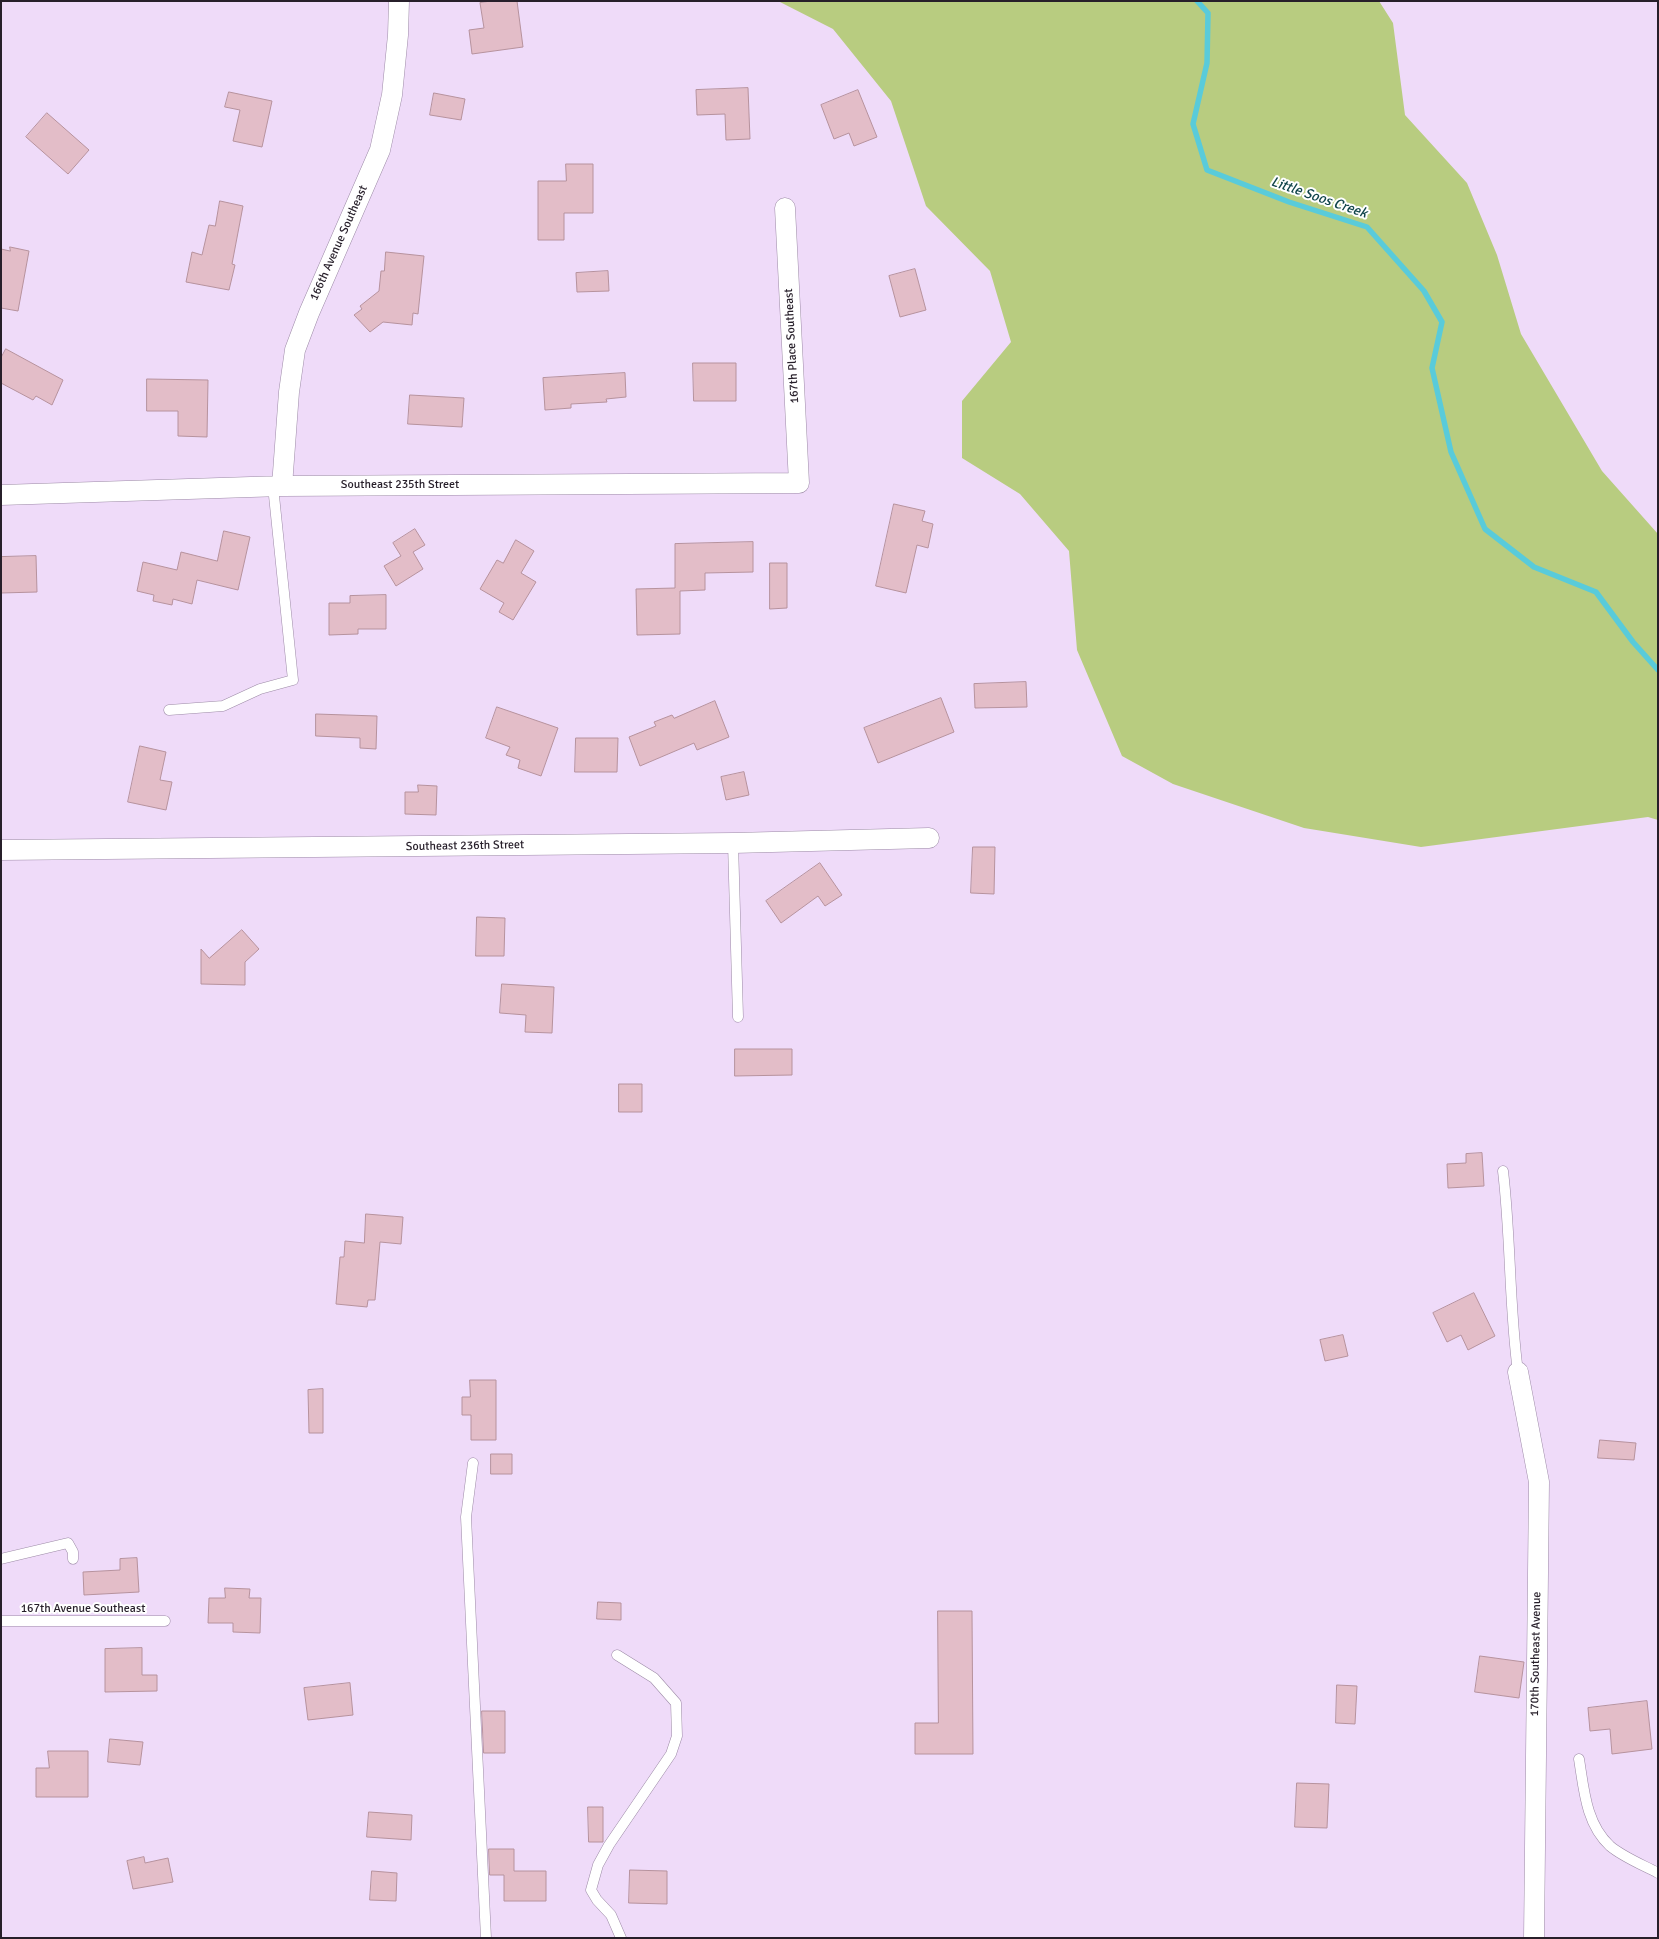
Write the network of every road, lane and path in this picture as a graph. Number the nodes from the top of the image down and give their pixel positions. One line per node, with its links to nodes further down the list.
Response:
1 (399, 1): 4 (street, 166th Avenue Southeast)
2 (785, 208): 3 (street, 167th Place Southeast)
3 (799, 483): 4 (street, Southeast 235th Street)
4 (278, 486): 5 (street, Southeast 235th Street); 6 (lane)
5 (1, 495)
6 (169, 710)
7 (928, 838): 8 (street, Southeast 236th Street)
8 (734, 844): 9 (street, Southeast 236th Street); 10 (lane)
9 (1, 850)
10 (738, 1017)
11 (1503, 1171): 12 (lane)
12 (1518, 1372): 23 (street, 170th Southeast Avenue)
13 (473, 1464): 21 (lane)
14 (1, 1559): 15 (lane)
15 (73, 1559)
16 (1, 1621): 17 (lane, 167th Avenue Southeast)
17 (165, 1621)
18 (617, 1655): 22 (lane)
19 (1579, 1759): 20 (lane)
20 (1658, 1873)
21 (486, 1938)
22 (621, 1938)
23 (1534, 1938)

